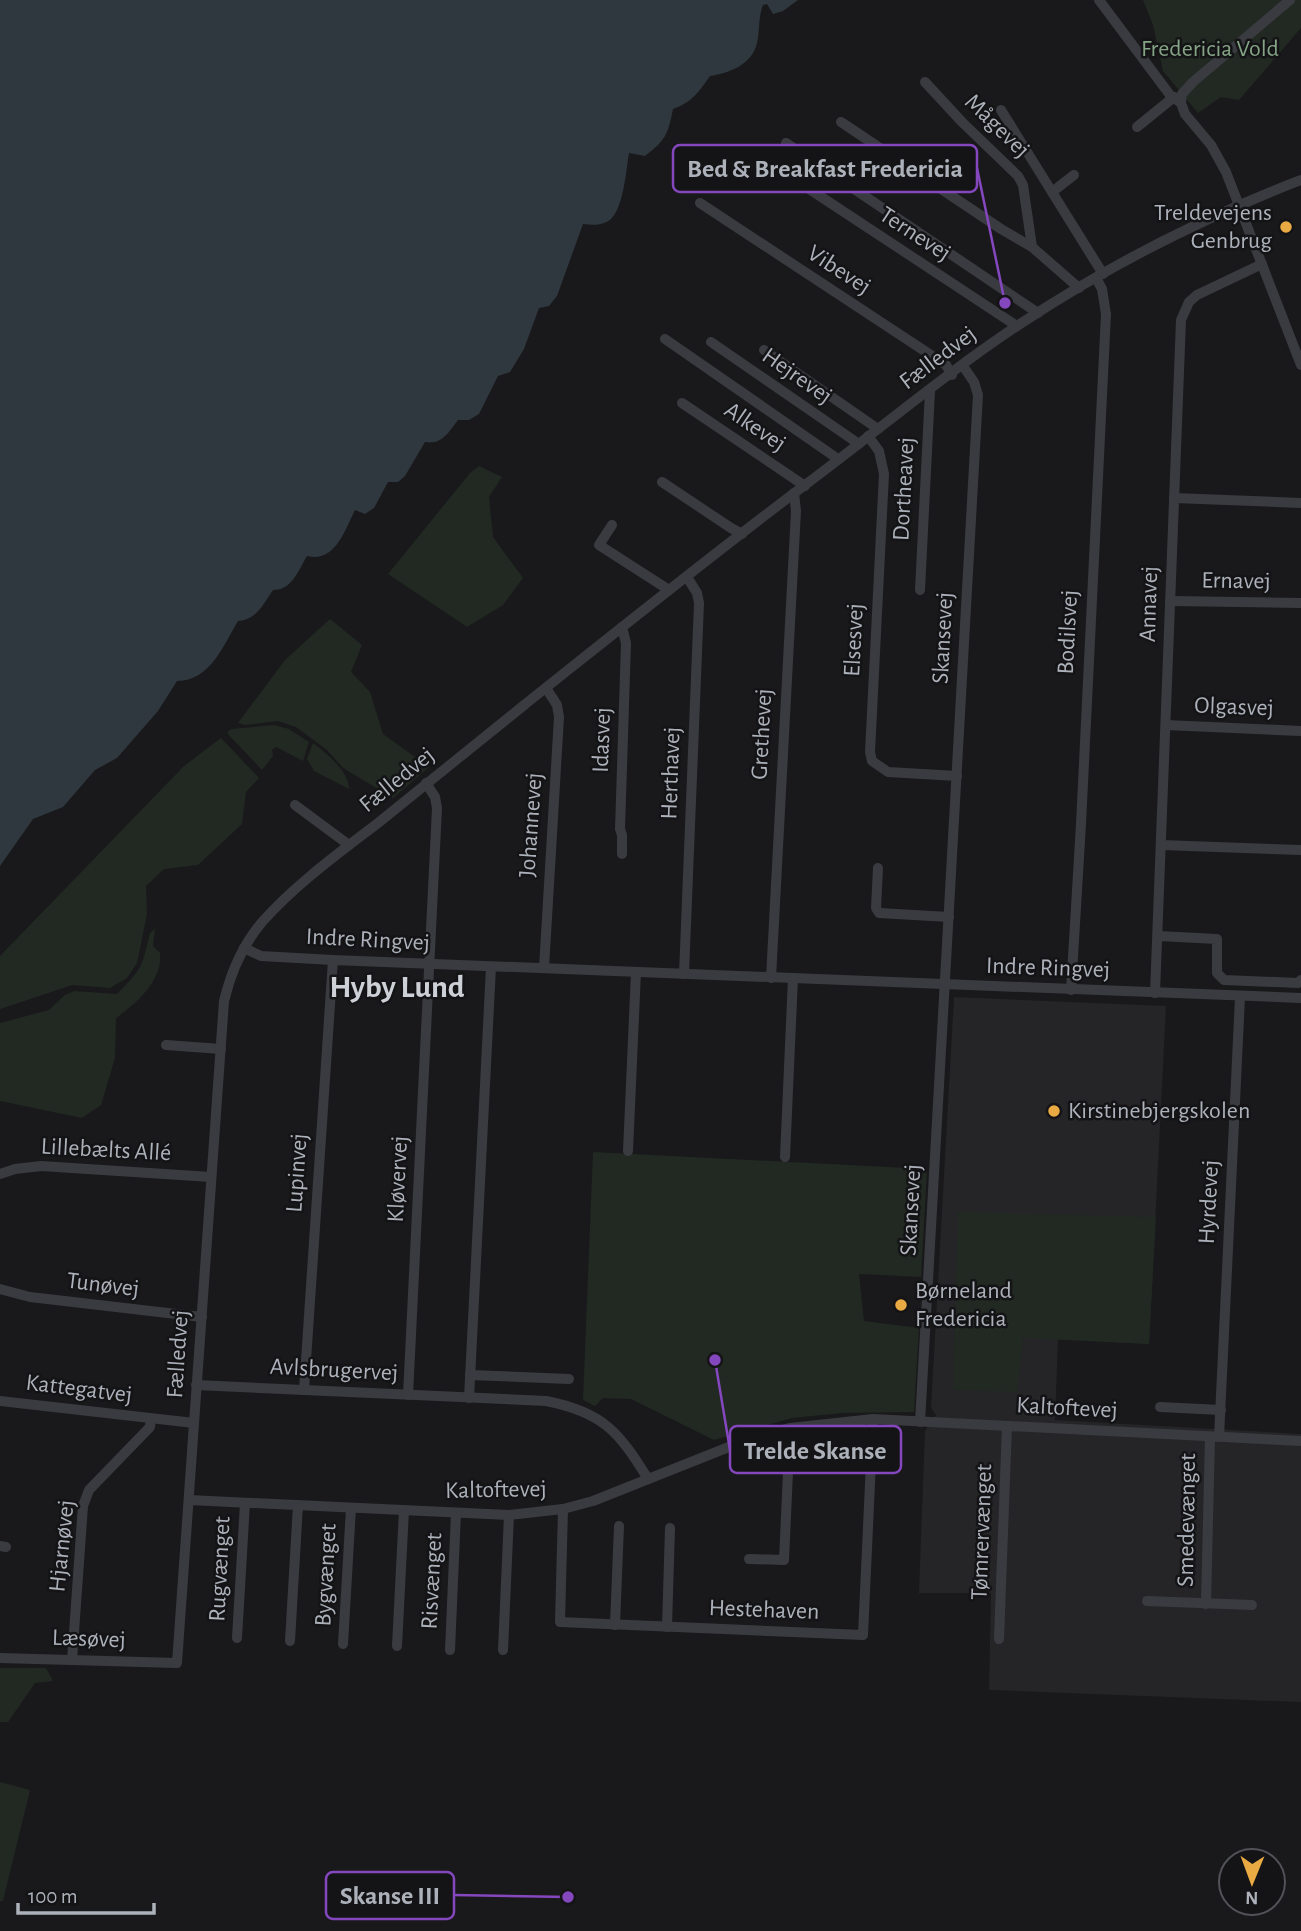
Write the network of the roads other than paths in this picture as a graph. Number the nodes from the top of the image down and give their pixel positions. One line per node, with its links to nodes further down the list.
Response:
1 (1099, 0): 4 (street)
2 (1290, 0): 4 (street)
3 (925, 82): 15 (street, Mågevej)
4 (1177, 100): 7 (street); 14 (street)
5 (1001, 110): 12 (street)
6 (841, 122): 15 (street)
7 (1137, 127)
8 (786, 143): 19 (street)
9 (1074, 175): 12 (street)
10 (790, 177): 20 (street, Ternevej)
11 (1301, 180): 14 (street, Fælledvej)
12 (1052, 192): 17 (street)
13 (700, 203): 26 (street, Vibevej)
14 (1239, 204): 16 (street); 17 (street, Fælledvej)
15 (1032, 247): 18 (street)
16 (1262, 264): 24 (street); 36 (street, Annavej)
17 (1099, 276): 18 (street, Fælledvej); 70 (street, Bodilsvej)
18 (1079, 288): 19 (street, Fælledvej)
19 (1038, 313): 20 (street, Fælledvej)
20 (1017, 326): 25 (street, Fælledvej)
21 (664, 339): 32 (street)
22 (711, 342): 31 (street, Hejrevej)
23 (764, 350): 29 (street)
24 (1301, 365)
25 (963, 366): 26 (street, Fælledvej); 49 (street, Skansevej)
26 (952, 375): 27 (street, Fælledvej)
27 (930, 391): 29 (street, Fælledvej); 42 (street, Dortheavej)
28 (682, 403): 34 (street, Alkevej)
29 (878, 429): 30 (street, Fælledvej)
30 (868, 436): 31 (street, Fælledvej); 49 (street, Elsesvej)
31 (859, 444): 32 (street, Fælledvej)
32 (838, 460): 34 (street, Fælledvej)
33 (662, 482): 39 (street)
34 (804, 486): 35 (street, Fælledvej)
35 (794, 493): 39 (street, Fælledvej); 66 (street, Grethevej)
36 (1174, 498): 37 (street); 43 (street, Annavej)
37 (1301, 503)
38 (612, 525): 41 (street)
39 (742, 534): 40 (street, Fælledvej)
40 (687, 577): 41 (street, Fælledvej); 65 (street, Herthavej)
41 (670, 590): 45 (street, Fælledvej)
42 (920, 590)
43 (1170, 601): 44 (street, Ernavej); 47 (street, Annavej)
44 (1301, 603)
45 (622, 627): 46 (street, Fælledvej); 55 (street, Idasvej)
46 (546, 688): 50 (street, Fælledvej); 63 (street, Johannevej)
47 (1166, 725): 48 (street, Olgasvej); 53 (street, Annavej)
48 (1301, 731)
49 (957, 776): 57 (street, Skansevej)
50 (426, 783): 52 (street, Fælledvej); 61 (street, Kløvervej)
51 (295, 805): 52 (street)
52 (349, 845): 59 (street, Fælledvej)
53 (1161, 845): 54 (street); 58 (street, Annavej)
54 (1301, 850)
55 (622, 854)
56 (878, 867): 57 (street)
57 (948, 917): 69 (street, Skansevej)
58 (1158, 936): 68 (street); 71 (street, Annavej)
59 (244, 948): 60 (street, Indre Ringvej); 75 (street, Fælledvej)
60 (333, 960): 61 (street, Indre Ringvej); 85 (street, Lupinvej)
61 (429, 964): 62 (street, Indre Ringvej); 86 (street, Kløvervej)
62 (491, 967): 63 (street, Indre Ringvej); 82 (street)
63 (544, 968): 64 (street, Indre Ringvej)
64 (636, 972): 65 (street, Indre Ringvej); 76 (street)
65 (684, 974): 66 (street, Indre Ringvej)
66 (771, 978): 67 (street, Indre Ringvej)
67 (793, 978): 69 (street, Indre Ringvej); 77 (street)
68 (1301, 980)
69 (945, 985): 70 (street, Indre Ringvej); 93 (street, Skansevej)
70 (1071, 990): 71 (street, Indre Ringvej)
71 (1155, 993): 72 (street, Indre Ringvej)
72 (1240, 997): 73 (street, Indre Ringvej); 90 (street, Hyrdevej)
73 (1301, 999)
74 (166, 1045): 75 (street)
75 (220, 1049): 79 (street, Fælledvej)
76 (628, 1151)
77 (785, 1157)
78 (0, 1174): 79 (street, Lillebælts Allé)
79 (211, 1177): 81 (street, Fælledvej)
80 (0, 1289): 81 (street, Tunøvej)
81 (202, 1317): 84 (street, Fælledvej)
82 (470, 1375): 83 (street); 87 (street)
83 (569, 1380)
84 (196, 1385): 85 (street, Avlsbrugervej); 94 (street, Fælledvej)
85 (303, 1390): 86 (street, Avlsbrugervej)
86 (408, 1395): 87 (street, Avlsbrugervej)
87 (469, 1398): 99 (street, Avlsbrugervej)
88 (0, 1401): 91 (street, Kattegatvej)
89 (1160, 1407): 90 (street)
90 (1221, 1410): 97 (street, Hyrdevej)
91 (151, 1419): 94 (street, Kattegatvej); 124 (street, Hjarnøvej)
92 (873, 1419): 93 (street, Kaltoftevej); 96 (street, Kaltoftevej); 115 (street, Hestehaven)
93 (920, 1422): 95 (street, Kaltoftevej)
94 (194, 1423): 100 (street, Fælledvej)
95 (1007, 1426): 97 (street, Kaltoftevej); 117 (street, Tømrervænget)
96 (790, 1428): 99 (street, Kaltoftevej); 110 (street)
97 (1214, 1437): 98 (street, Kaltoftevej); 112 (street, Smedevænget)
98 (1301, 1441)
99 (648, 1479): 104 (street, Kaltoftevej)
100 (189, 1500): 101 (street, Kaltoftevej); 125 (street, Fælledvej)
101 (245, 1503): 102 (street, Kaltoftevej); 116 (street, Rugvænget)
102 (298, 1505): 103 (street, Kaltoftevej); 118 (street)
103 (351, 1508): 105 (street, Kaltoftevej); 119 (street, Bygvænget)
104 (563, 1509): 107 (street, Kaltoftevej); 114 (street, Hestehaven)
105 (404, 1510): 106 (street, Kaltoftevej); 120 (street)
106 (456, 1513): 107 (street, Kaltoftevej); 121 (street, Risvænget)
107 (509, 1515): 122 (street)
108 (619, 1526): 114 (street)
109 (670, 1528): 115 (street)
110 (749, 1559)
111 (1147, 1601): 112 (street, Smedevænget)
112 (1206, 1604): 113 (street, Smedevænget)
113 (1252, 1605)
114 (615, 1625): 115 (street, Hestehaven)
115 (667, 1627)
116 (237, 1638)
117 (999, 1639)
118 (290, 1641)
119 (343, 1644)
120 (397, 1646)
121 (450, 1650)
122 (502, 1650)
123 (0, 1658): 124 (street, Læsøvej)
124 (72, 1660): 125 (street, Læsøvej)
125 (177, 1663)

